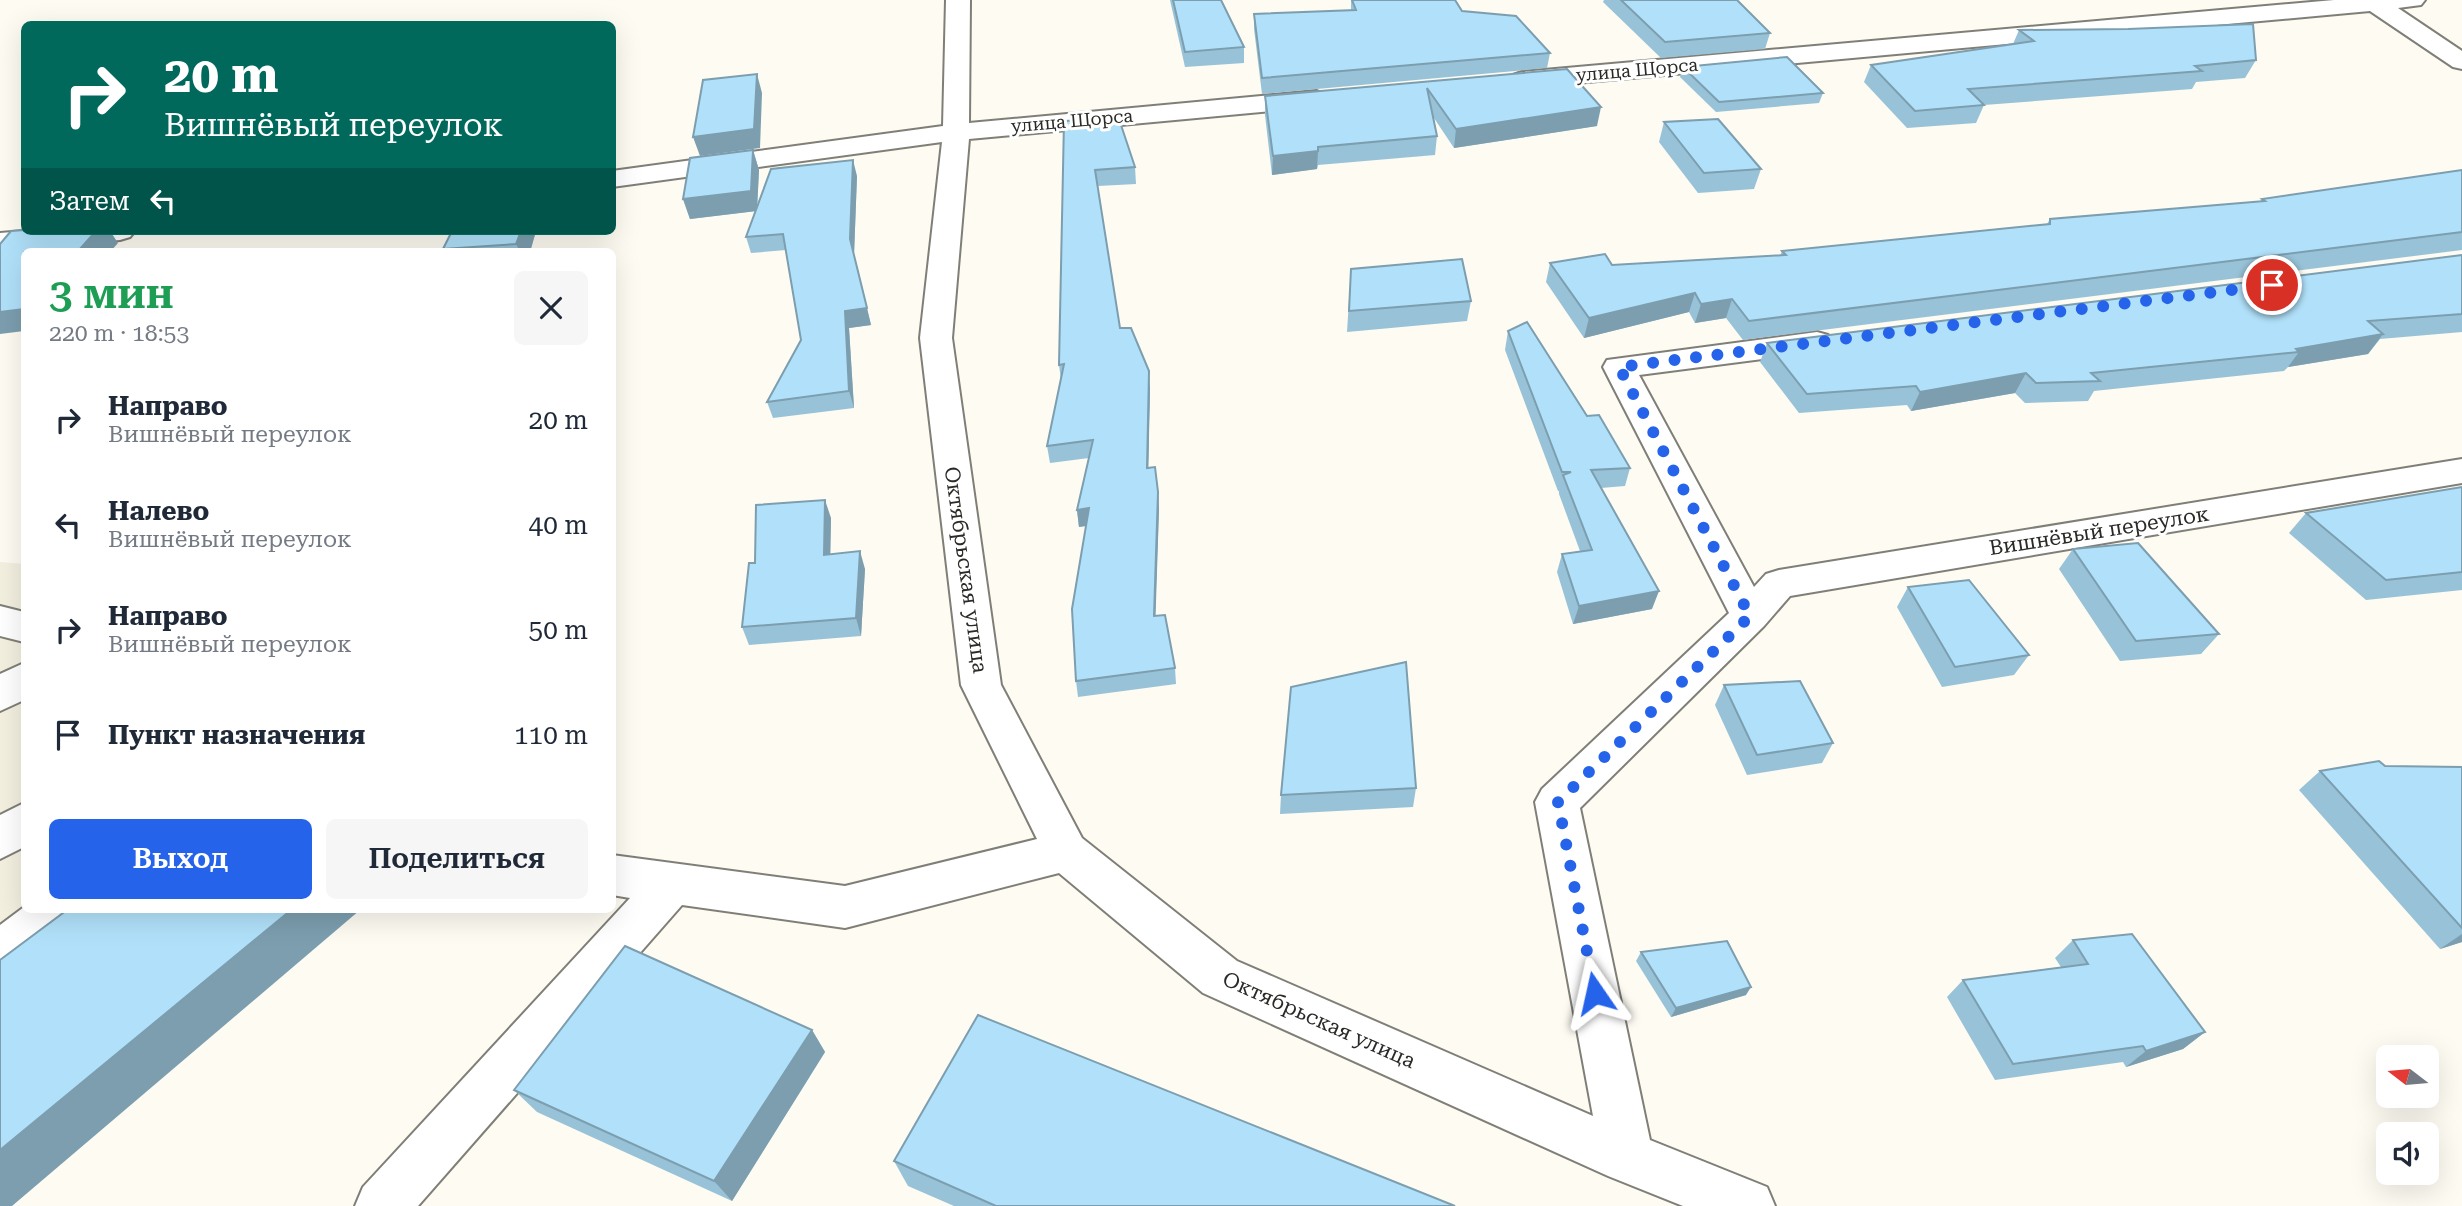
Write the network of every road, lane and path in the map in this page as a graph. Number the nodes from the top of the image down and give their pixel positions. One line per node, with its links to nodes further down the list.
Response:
1 (958, 0): 7 (street, Октябрьская улица)
2 (2413, 0): 3 (street, улица Щорса)
3 (2375, 4): 4 (street); 5 (street, улица Щорса)
4 (2462, 62)
5 (1500, 82)
6 (1333, 97): 7 (street, улица Щорса)
7 (957, 132): 8 (street, улица Щорса); 20 (street, Октябрьская улица)
8 (616, 178)
9 (76, 235): 10 (street)
10 (0, 242)
11 (1840, 339): 13 (street)
12 (2462, 471): 13 (street, Вишнёвый переулок)
13 (1750, 616): 25 (street, Вишнёвый переулок)
14 (0, 621): 15 (street)
15 (21, 626)
16 (21, 681): 17 (street)
17 (0, 695)
18 (21, 824): 19 (street)
19 (0, 839)
20 (1066, 852): 22 (street); 25 (street, Октябрьская улица)
21 (616, 876): 22 (street)
22 (673, 883): 26 (street)
23 (53, 913): 24 (street)
24 (0, 953)
25 (1627, 1157): 27 (street, Октябрьская улица)
26 (382, 1206)
27 (1748, 1206)

